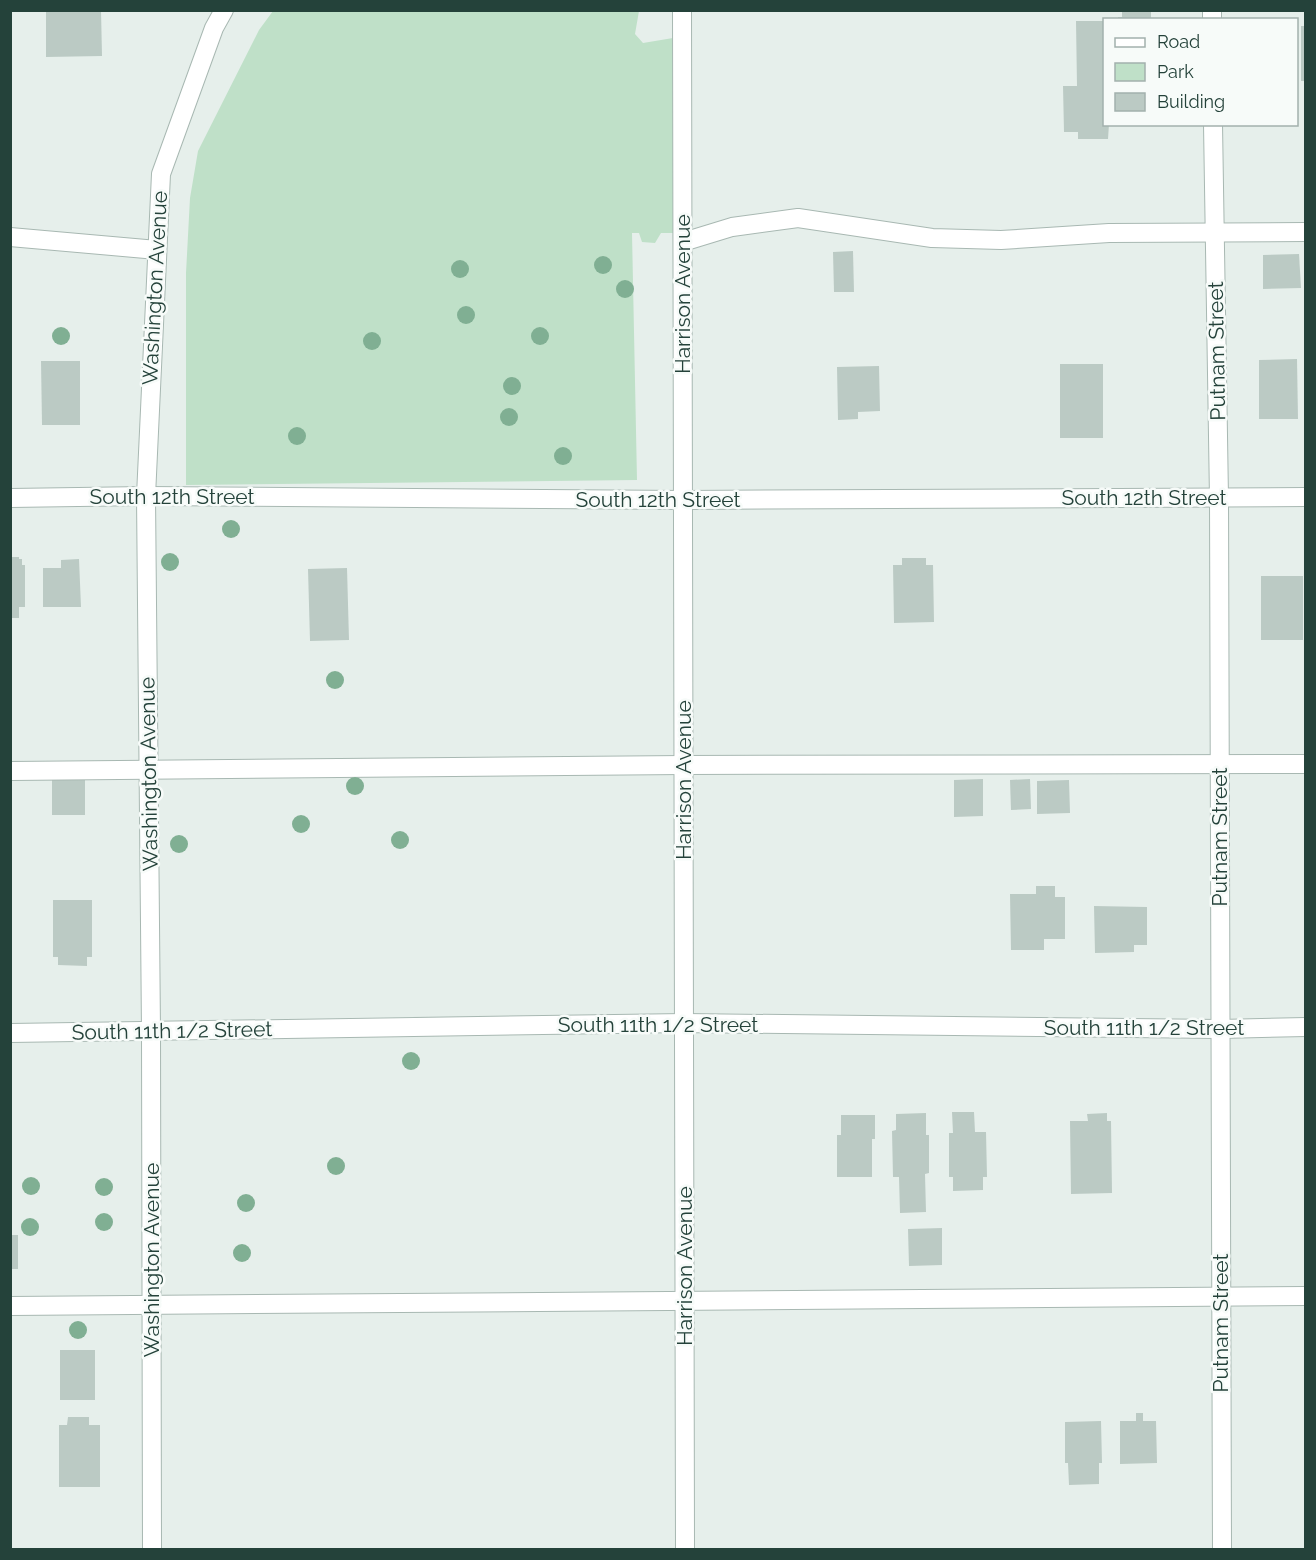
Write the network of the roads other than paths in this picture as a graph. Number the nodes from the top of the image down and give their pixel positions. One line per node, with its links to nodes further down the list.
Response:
1 (224, 10): 8 (street, Washington Avenue)
2 (682, 10): 7 (street, Harrison Avenue)
3 (1214, 126): 4 (street, Putnam Street)
4 (1215, 232): 5 (street); 7 (street); 12 (street, Putnam Street)
5 (1305, 232)
6 (10, 237): 8 (street)
7 (683, 242): 13 (street, Harrison Avenue)
8 (157, 250): 9 (street, Washington Avenue)
9 (146, 496): 11 (street, South 12th Street); 13 (street, South 12th Street); 17 (street, Washington Avenue)
10 (1305, 497): 12 (street, South 12th Street)
11 (10, 498)
12 (1219, 498): 13 (street, South 12th Street); 14 (street, Putnam Street)
13 (683, 500): 16 (street, Harrison Avenue)
14 (1220, 764): 15 (street); 16 (street); 21 (street, Putnam Street)
15 (1305, 764)
16 (684, 765): 17 (street); 19 (street, Harrison Avenue)
17 (148, 769): 18 (street); 22 (street, Washington Avenue)
18 (10, 771)
19 (685, 1023): 21 (street, South 11th 1/2 Street); 22 (street, South 11th 1/2 Street); 26 (street, Harrison Avenue)
20 (1305, 1027): 21 (street, South 11th 1/2 Street)
21 (1220, 1029): 25 (street, Putnam Street)
22 (151, 1031): 23 (street, South 11th 1/2 Street); 28 (street, Washington Avenue)
23 (10, 1033)
24 (1305, 1296): 25 (street)
25 (1221, 1297): 26 (street); 31 (street, Putnam Street)
26 (685, 1299): 28 (street); 30 (street, Harrison Avenue)
27 (10, 1306): 28 (street)
28 (152, 1306): 29 (street, Washington Avenue)
29 (152, 1550)
30 (685, 1550)
31 (1222, 1550)

